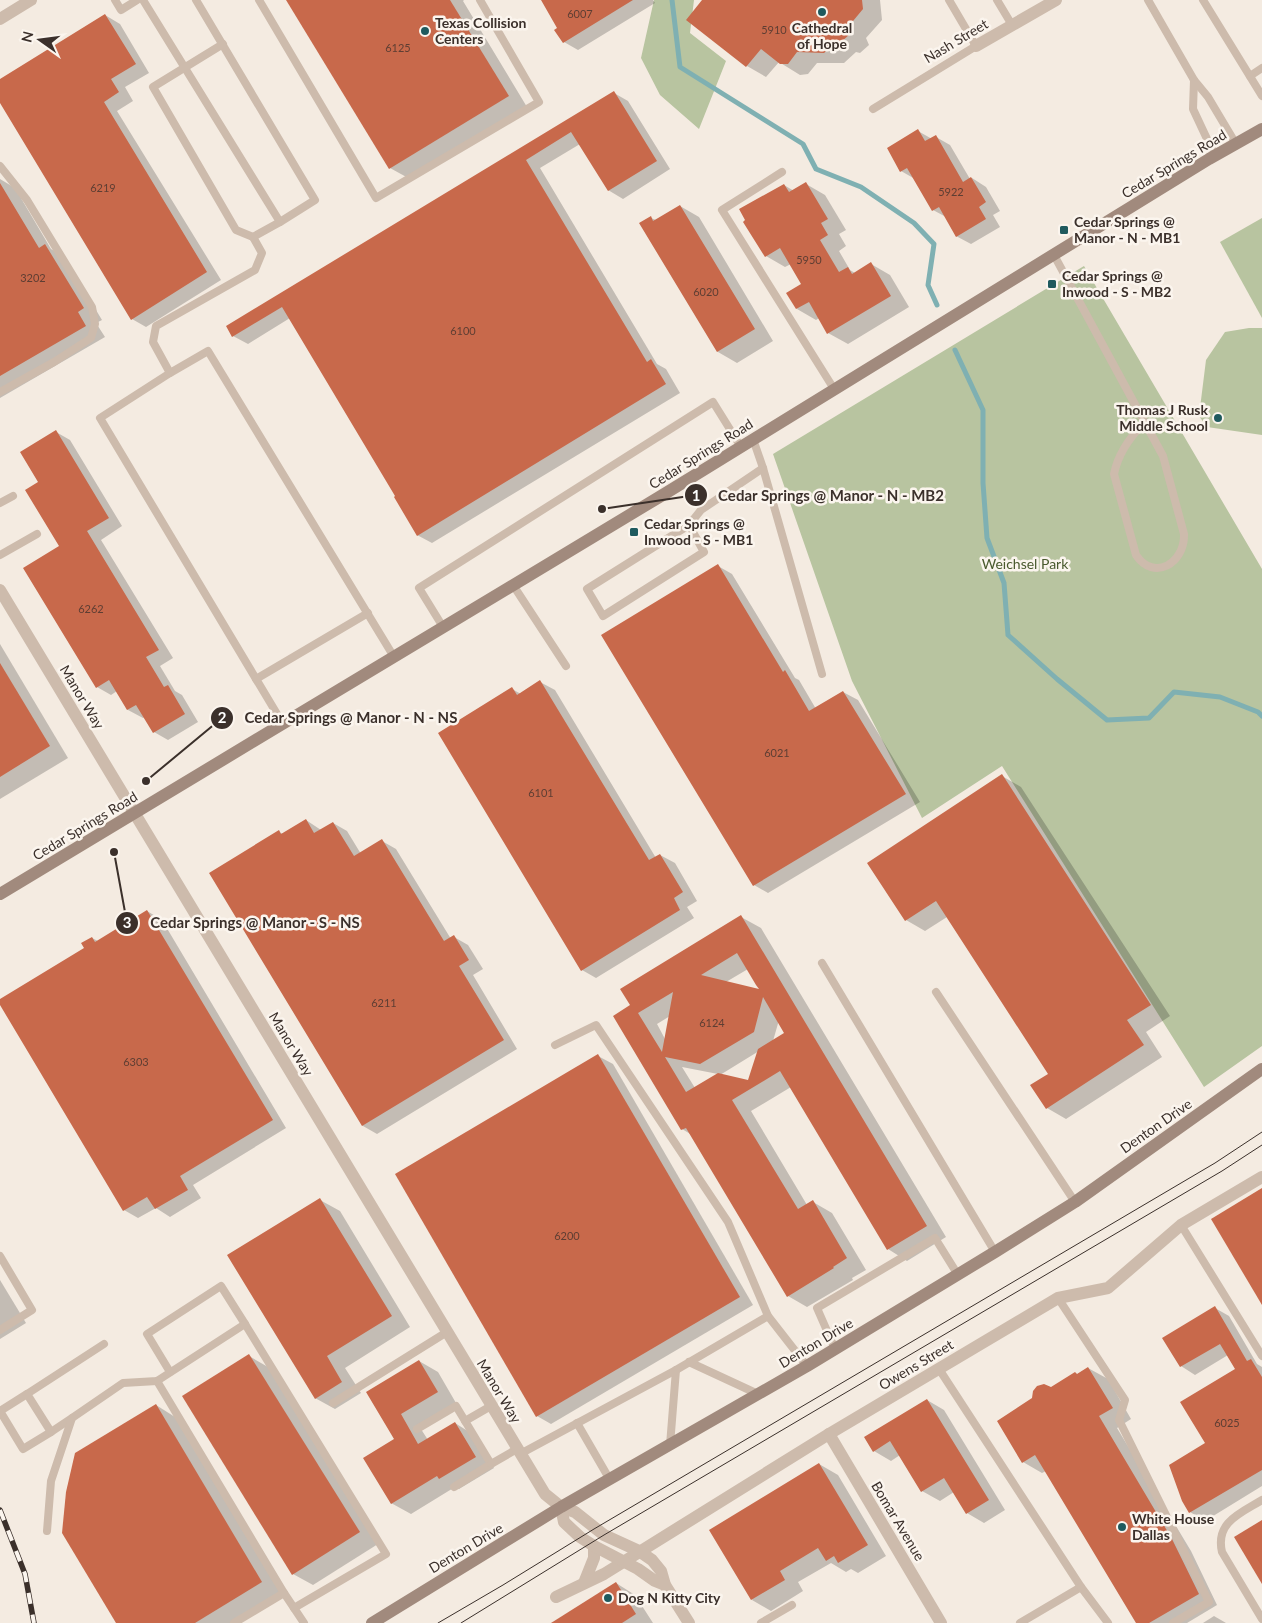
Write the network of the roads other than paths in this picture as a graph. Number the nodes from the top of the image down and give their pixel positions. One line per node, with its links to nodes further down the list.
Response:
1 (32, 0): 13 (street)
2 (115, 0): 3 (lane)
3 (137, 0)
4 (143, 0): 17 (lane)
5 (196, 0): 15 (lane)
6 (259, 0): 7 (lane)
7 (480, 0)
8 (949, 0): 16 (lane)
9 (997, 0): 14 (lane)
10 (1055, 0): 14 (street, Nash Street)
11 (1148, 0): 20 (lane)
12 (1203, 0): 19 (lane)
13 (0, 19)
14 (1012, 25): 16 (street, Nash Street)
15 (222, 44): 17 (lane); 28 (lane)
16 (976, 46): 22 (lane, Nash Street)
17 (185, 67): 28 (lane); 29 (lane)
18 (1262, 68): 19 (lane)
19 (1250, 76): 21 (lane)
20 (1194, 80): 24 (lane); 25 (lane)
21 (1262, 96)
22 (873, 109)
23 (1262, 129): 24 (main road, Cedar Springs Road)
24 (1236, 144): 25 (main road, Cedar Springs Road)
25 (1215, 156): 30 (main road, Cedar Springs Road)
26 (0, 166): 33 (lane)
27 (782, 172): 32 (lane)
28 (280, 222): 29 (lane)
29 (253, 237): 31 (lane)
30 (1054, 254): 32 (main road, Cedar Springs Road); 34 (lane)
31 (170, 373): 45 (lane); 50 (lane)
32 (834, 389): 35 (main road, Cedar Springs Road)
33 (0, 392)
34 (1144, 422): 34 (lane)
35 (753, 439): 36 (main road, Cedar Springs Road); 37 (lane)
36 (741, 446): 43 (main road, Cedar Springs Road); 46 (lane)
37 (763, 468): 40 (lane); 49 (lane)
38 (13, 496): 39 (lane)
39 (0, 503)
40 (690, 524): 40 (lane)
41 (37, 534): 42 (lane)
42 (0, 555)
43 (513, 585): 46 (main road, Cedar Springs Road); 48 (lane)
44 (0, 590): 52 (street, Manor Way)
45 (368, 613): 47 (lane); 50 (lane)
46 (443, 627): 47 (main road, Cedar Springs Road)
47 (394, 657): 51 (main road, Cedar Springs Road)
48 (566, 666)
49 (822, 674)
50 (256, 679): 51 (lane)
51 (283, 724): 52 (main road, Cedar Springs Road)
52 (135, 813): 53 (main road, Cedar Springs Road); 68 (street, Manor Way)
53 (0, 894)
54 (822, 963): 61 (lane)
55 (936, 992): 59 (lane)
56 (555, 1045): 65 (lane)
57 (1262, 1069): 59 (main road, Denton Drive)
58 (1262, 1177): 60 (street, Owens Street)
59 (1075, 1202): 61 (main road, Denton Drive)
60 (1180, 1225): 64 (street, Owens Street); 71 (lane)
61 (995, 1252): 63 (main road, Denton Drive)
62 (0, 1256): 67 (lane)
63 (958, 1275): 70 (main road, Denton Drive); 70 (lane)
64 (1058, 1298): 74 (street, Owens Street); 116 (lane)
65 (768, 1316): 72 (lane); 73 (lane)
66 (245, 1324): 76 (lane); 76 (lane); 106 (lane)
67 (0, 1330)
68 (447, 1332): 80 (lane); 81 (street, Manor Way)
69 (104, 1344): 78 (lane)
70 (835, 1349): 73 (main road, Denton Drive)
71 (1262, 1356)
72 (689, 1362): 75 (lane); 79 (lane)
73 (807, 1366): 79 (main road, Denton Drive)
74 (939, 1369): 88 (street, Owens Street); 102 (lane)
75 (676, 1370): 85 (lane); 89 (lane)
76 (170, 1372): 77 (lane)
77 (156, 1380): 83 (lane); 103 (lane)
78 (28, 1394): 82 (lane); 87 (lane)
79 (758, 1394): 89 (main road, Denton Drive)
80 (333, 1403)
81 (491, 1406): 84 (lane); 90 (street, Manor Way)
82 (0, 1411): 87 (lane)
83 (72, 1418): 87 (lane); 96 (lane)
84 (465, 1421): 86 (lane); 91 (lane)
85 (577, 1423): 90 (lane); 92 (lane)
86 (417, 1429)
87 (51, 1432)
88 (829, 1434): 98 (street, Owens Street); 113 (street, Bomar Avenue)
89 (670, 1445): 92 (main road, Denton Drive)
90 (519, 1451): 91 (lane); 95 (street, Manor Way)
91 (491, 1464): 93 (lane)
92 (610, 1480): 95 (main road, Denton Drive)
93 (454, 1487)
94 (1262, 1500): 107 (lane)
95 (561, 1508): 97 (street, Manor Way); 98 (street, Manor Way); 111 (main road, Denton Drive)
96 (47, 1530)
97 (594, 1546): 99 (street, Manor Way); 100 (street)
98 (639, 1551): 99 (street, Owens Street); 101 (street, Manor Way)
99 (624, 1561): 100 (street, Owens Street); 101 (street, Manor Way)
100 (584, 1583): 104 (street, Owens Street)
101 (665, 1585): 109 (street, Manor Way)
102 (1081, 1587): 114 (lane); 115 (lane)
103 (284, 1593): 106 (lane); 110 (lane)
104 (556, 1597)
105 (792, 1605): 112 (lane)
106 (294, 1608): 108 (lane)
107 (1262, 1620)
108 (301, 1622)
109 (686, 1622)
110 (234, 1623)
111 (372, 1623)
112 (761, 1623)
113 (941, 1623)
114 (1020, 1623)
115 (1108, 1623)
116 (1173, 1623)

